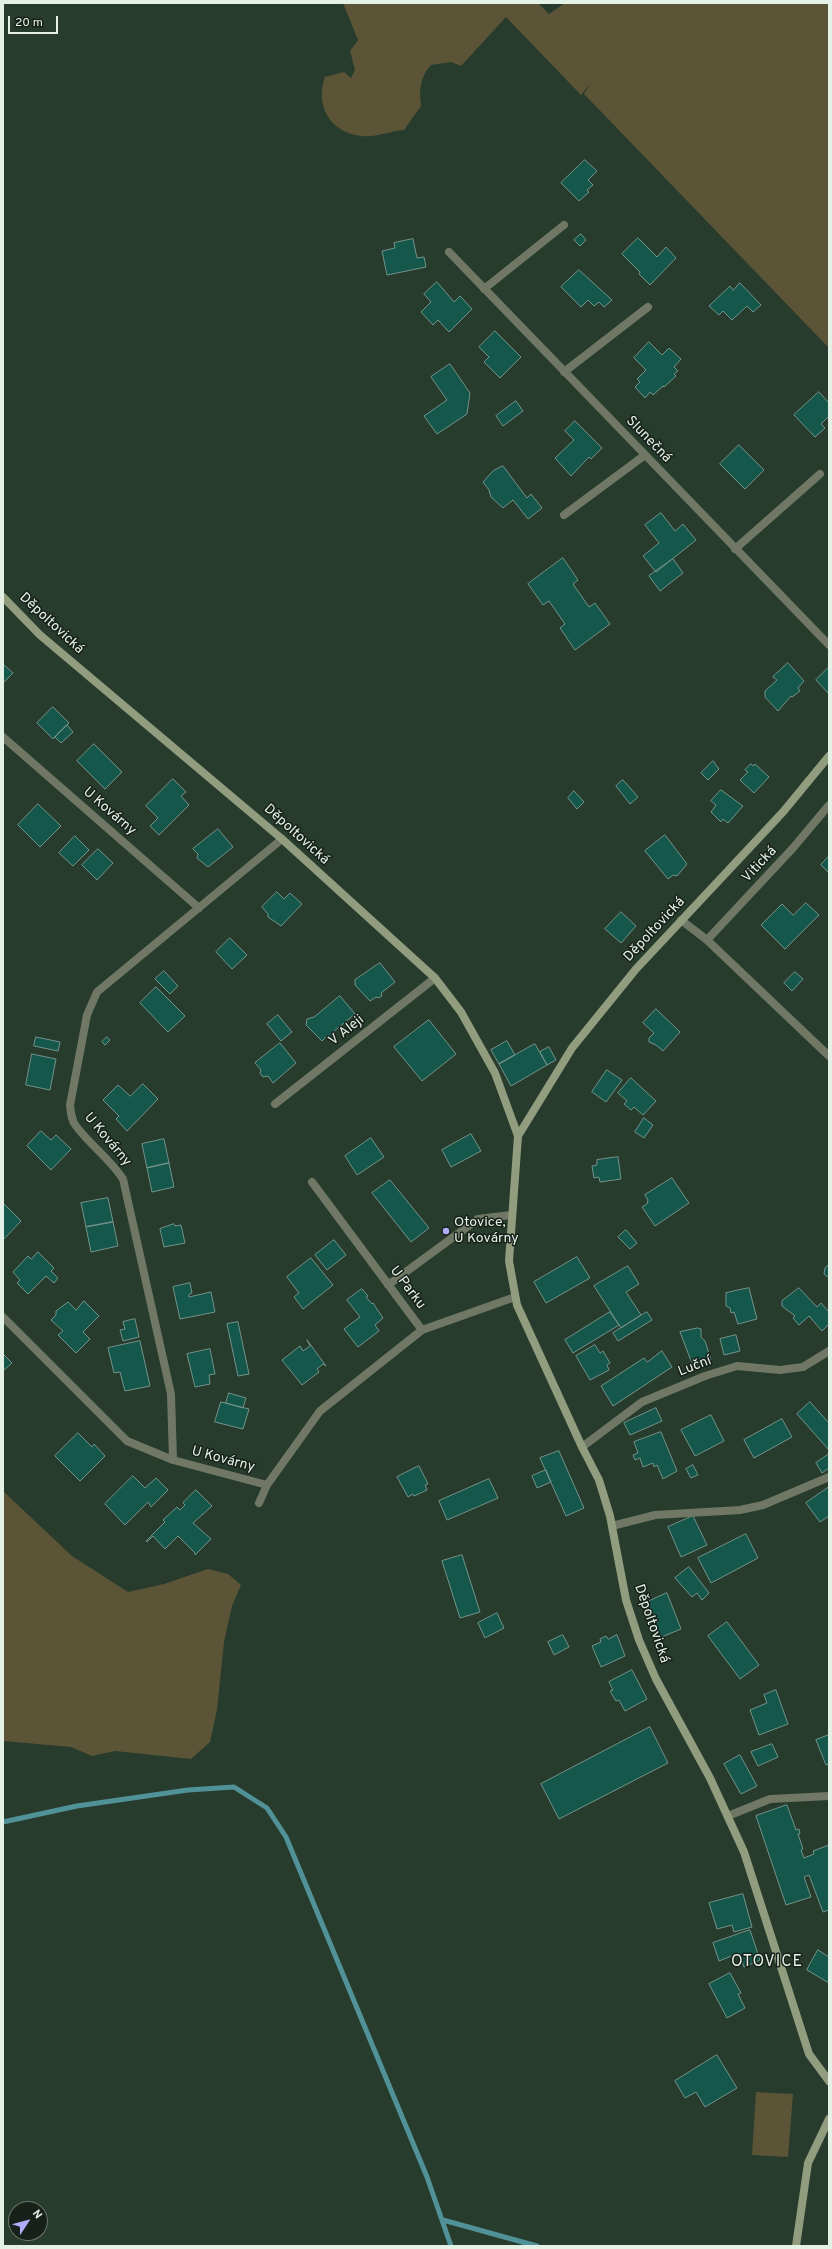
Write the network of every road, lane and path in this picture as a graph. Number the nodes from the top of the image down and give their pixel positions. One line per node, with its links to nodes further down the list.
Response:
1 (564, 225): 3 (street)
2 (449, 252): 3 (street, Slunečná)
3 (484, 289): 5 (street, Slunečná)
4 (648, 308): 5 (street)
5 (564, 372): 6 (street, Slunečná)
6 (645, 455): 8 (street); 9 (street, Slunečná)
7 (820, 474): 9 (street)
8 (564, 515)
9 (735, 549): 11 (street, Slunečná)
10 (3, 597): 15 (street, Děpoltovická)
11 (829, 645)
12 (3, 737): 16 (street, U Kovárny)
13 (829, 756): 17 (street, Děpoltovická)
14 (829, 805): 18 (street, Vitická)
15 (282, 839): 16 (street, U Kovárny); 19 (street, Děpoltovická)
16 (199, 908): 31 (street, U Kovárny)
17 (681, 920): 18 (street); 22 (street, Děpoltovická)
18 (708, 940): 20 (street)
19 (434, 978): 21 (street, V Aleji); 22 (street, Děpoltovická)
20 (829, 1056)
21 (276, 1104)
22 (518, 1136): 24 (street, Děpoltovická)
23 (312, 1182): 25 (street, U Parku)
24 (511, 1215): 25 (street); 26 (street, Děpoltovická)
25 (388, 1285): 28 (street, U Parku)
26 (515, 1296): 28 (street, U Parku); 30 (street, Děpoltovická)
27 (3, 1317): 31 (street, U Kovárny)
28 (422, 1330): 33 (street)
29 (829, 1351): 30 (street, Luční)
30 (582, 1447): 35 (street, Děpoltovická)
31 (173, 1460): 33 (street, U Kovárny)
32 (829, 1477): 35 (street)
33 (267, 1485): 34 (street)
34 (259, 1503)
35 (612, 1526): 37 (street, Děpoltovická)
36 (829, 1796): 37 (street)
37 (728, 1816): 38 (street, Děpoltovická)
38 (829, 2080)
39 (829, 2119): 40 (street)
40 (796, 2246)

